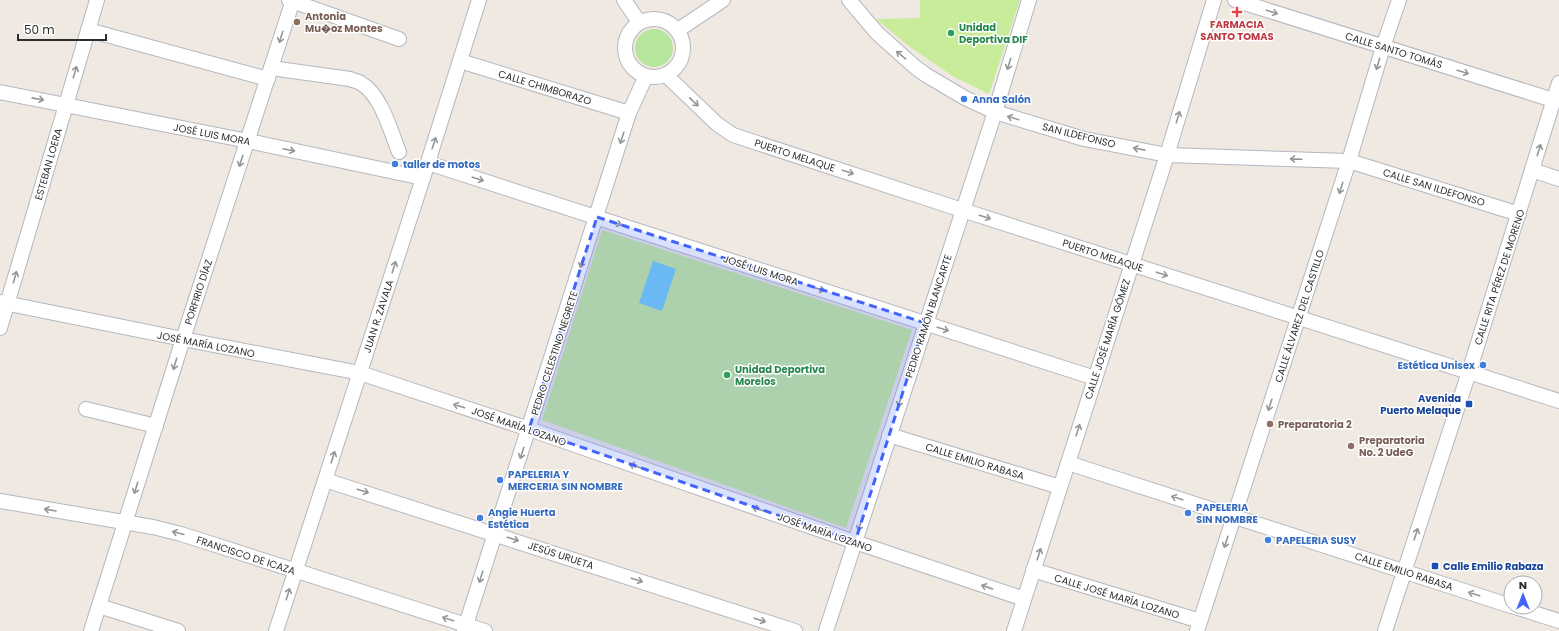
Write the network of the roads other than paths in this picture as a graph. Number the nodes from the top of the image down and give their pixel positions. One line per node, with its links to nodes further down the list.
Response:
1 (97, 0): 12 (street, ESTEBAN LOERA)
2 (292, 0): 14 (street); 17 (street, PORFIRIO DÍAZ, one-way to 17)
3 (624, 0): 11 (street)
4 (723, 0): 13 (street)
5 (849, 0): 24 (street, SAN ILDEFONSO, one-way to 5)
6 (1029, 0): 24 (street, PEDRO RAMÓN BLANCARTE, one-way to 24)
7 (1214, 0): 28 (street, CALLE JOSÉ MARÍA GÓMEZ, one-way to 7)
8 (1235, 0): 15 (street, CALLE SANTO TOMÁS, one-way to 15)
9 (1399, 0): 15 (street, CALLE ÁLVAREZ DEL CASTILLO)
10 (477, 1): 16 (street, JUAN R. ZAVALA)
11 (639, 22): 13 (street); 19 (street)
12 (88, 30): 17 (street); 23 (street, ESTEBAN LOERA, one-way to 12)
13 (678, 30): 18 (street)
14 (399, 39)
15 (1383, 47): 22 (street, CALLE SANTO TOMÁS, one-way to 22); 29 (street, CALLE ÁLVAREZ DEL CASTILLO, one-way to 29)
16 (460, 61): 25 (street, CALLE CHIMBORAZO); 30 (street, JUAN R. ZAVALA, one-way to 16)
17 (270, 74): 26 (street, PORFIRIO DÍAZ); 27 (street)
18 (666, 75): 19 (street); 34 (street, PUERTO MELAQUE, one-way to 34)
19 (646, 76): 25 (street, PEDRO CELESTINO NEGRETE)
20 (1559, 83): 22 (street, CALLE RITA PÉREZ DE MORENO)
21 (0, 92): 23 (street, JOSÉ LUIS MORA, one-way to 23)
22 (1553, 100): 31 (street, CALLE RITA PÉREZ DE MORENO, one-way to 22)
23 (66, 104): 26 (street, JOSÉ LUIS MORA); 38 (street, ESTEBAN LOERA, one-way to 23)
24 (995, 112): 28 (street, SAN ILDEFONSO, one-way to 24); 34 (street, PEDRO RAMÓN BLANCARTE)
25 (630, 114): 36 (street, PEDRO CELESTINO NEGRETE, one-way to 36)
26 (248, 141): 32 (street, JOSÉ LUIS MORA, one-way to 32); 42 (street, PORFIRIO DÍAZ, one-way to 42)
27 (399, 152)
28 (1167, 155): 29 (street, SAN ILDEFONSO, one-way to 28); 37 (street, CALLE JOSÉ MARÍA GÓMEZ)
29 (1349, 161): 35 (street, CALLE SAN ILDEFONSO); 39 (street, CALLE ÁLVAREZ DEL CASTILLO, one-way to 39)
30 (428, 163): 32 (street, JUAN R. ZAVALA); 36 (street, JOSÉ LUIS MORA, one-way to 36)
31 (1532, 170): 33 (street); 35 (street, CALLE RITA PÉREZ DE MORENO)
32 (423, 178): 44 (street, JUAN R. ZAVALA, one-way to 32)
33 (1559, 179)
34 (962, 210): 37 (street, PUERTO MELAQUE, one-way to 37); 40 (street, PEDRO RAMÓN BLANCARTE)
35 (1519, 214): 43 (street, CALLE RITA PÉREZ DE MORENO)
36 (597, 217): 40 (street, JOSÉ LUIS MORA, one-way to 40); 49 (street, PEDRO CELESTINO NEGRETE, one-way to 49)
37 (1131, 264): 39 (street, PUERTO MELAQUE, one-way to 39); 45 (street, CALLE JOSÉ MARÍA GÓMEZ)
38 (4, 302): 41 (street, ESTEBAN LOERA); 42 (street, JOSÉ MARÍA LOZANO)
39 (1299, 318): 43 (street, PUERTO MELAQUE); 55 (street, CALLE ÁLVAREZ DEL CASTILLO, one-way to 55)
40 (925, 323): 45 (street, JOSÉ LUIS MORA, one-way to 45); 50 (street, PEDRO RAMÓN BLANCARTE, one-way to 50)
41 (0, 328)
42 (183, 339): 44 (street, JOSÉ MARÍA LOZANO); 48 (street, PORFIRIO DÍAZ, one-way to 48)
43 (1469, 372): 46 (street, PUERTO MELAQUE); 61 (street, CALLE RITA PÉREZ DE MORENO, one-way to 43)
44 (360, 373): 49 (street, JOSÉ MARÍA LOZANO, one-way to 44); 52 (street, JUAN R. ZAVALA, one-way to 44)
45 (1095, 378): 51 (street, CALLE JOSÉ MARÍA GÓMEZ, one-way to 45)
46 (1559, 401)
47 (86, 409): 48 (street)
48 (156, 426): 56 (street, PORFIRIO DÍAZ, one-way to 56)
49 (530, 429): 57 (street, PEDRO CELESTINO NEGRETE, one-way to 57); 58 (street, JOSÉ MARÍA LOZANO, one-way to 49)
50 (889, 435): 53 (street, CALLE EMILIO RABASA); 58 (street, PEDRO RAMÓN BLANCARTE, one-way to 58)
51 (1068, 463): 53 (street, CALLE JOSÉ MARÍA GÓMEZ); 55 (street, CALLE EMILIO RABASA, one-way to 51)
52 (326, 480): 57 (street, JESÚS URUETA, one-way to 57); 59 (street, JUAN R. ZAVALA)
53 (1060, 487): 60 (street, CALLE JOSÉ MARÍA GÓMEZ, one-way to 53)
54 (0, 501): 56 (street, FRANCISCO DE ICAZA, one-way to 54)
55 (1234, 517): 61 (street, CALLE EMILIO RABASA); 67 (street, CALLE ÁLVAREZ DEL CASTILLO, one-way to 67)
56 (126, 522): 59 (street, FRANCISCO DE ICAZA, one-way to 56); 64 (street, PORFIRIO DÍAZ)
57 (495, 534): 68 (street, PEDRO CELESTINO NEGRETE, one-way to 68); 73 (street, JESÚS URUETA, one-way to 73)
58 (855, 542): 62 (street, JOSÉ MARÍA LOZANO, one-way to 58); 74 (street, PEDRO RAMÓN BLANCARTE)
59 (295, 570): 68 (street, FRANCISCO DE ICAZA, one-way to 59); 71 (street, JUAN R. ZAVALA, one-way to 59)
60 (1033, 570): 62 (street, CALLE JOSÉ MARÍA GÓMEZ); 67 (street, CALLE JOSÉ MARÍA LOZANO)
61 (1404, 571): 63 (street, CALLE EMILIO RABASA, one-way to 61); 76 (street, CALLE RITA PÉREZ DE MORENO)
62 (1024, 599): 75 (street, CALLE JOSÉ MARÍA GÓMEZ)
63 (1503, 603)
64 (99, 606): 69 (street, PORFIRIO DÍAZ); 70 (street)
65 (1540, 615): 66 (street)
66 (1559, 621)
67 (1199, 626)
68 (465, 628): 72 (street, FRANCISCO DE ICAZA)
69 (91, 631)
70 (178, 631)
71 (276, 631)
72 (485, 631)
73 (795, 631)
74 (826, 631)
75 (1014, 631)
76 (1385, 631)

